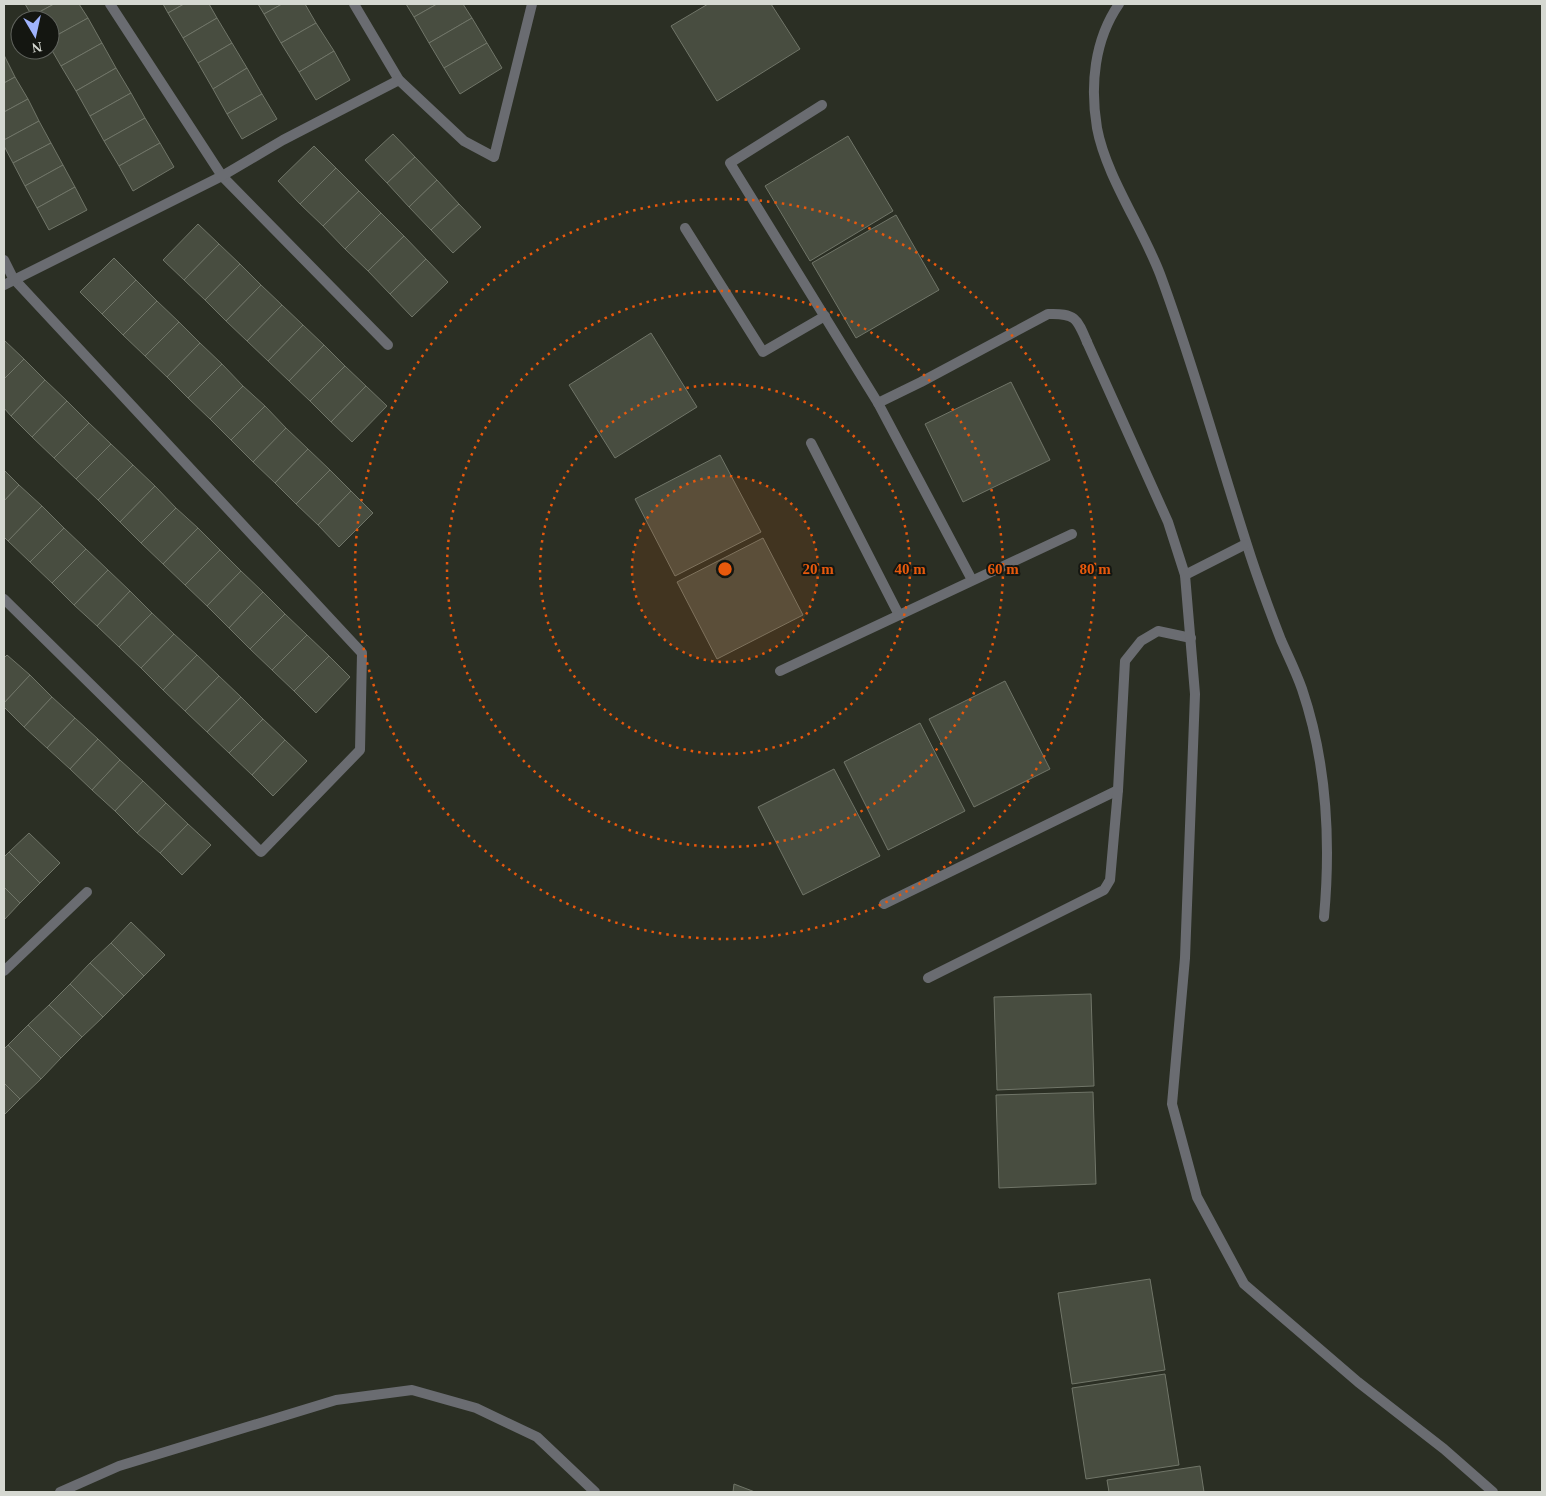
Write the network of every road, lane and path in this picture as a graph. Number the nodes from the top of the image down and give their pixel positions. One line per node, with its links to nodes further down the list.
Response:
1 (110, 4): 7 (street)
2 (354, 4): 5 (street)
3 (532, 4): 5 (street)
4 (1119, 4): 17 (street)
5 (399, 80): 7 (street)
6 (822, 105): 12 (street)
7 (222, 176): 10 (street); 13 (street)
8 (685, 228): 12 (street)
9 (4, 260): 10 (street)
10 (13, 278): 11 (street); 20 (street)
11 (4, 285)
12 (825, 316): 14 (street)
13 (388, 344)
14 (878, 403): 18 (street); 19 (street)
15 (811, 443): 21 (street)
16 (1072, 534): 19 (street)
17 (1246, 544): 18 (street); 27 (street)
18 (1184, 576): 22 (street)
19 (972, 580): 21 (street)
20 (4, 599)
21 (899, 615): 23 (street)
22 (1191, 638): 24 (street); 32 (street)
23 (780, 670)
24 (1118, 790): 26 (street); 29 (street)
25 (88, 892): 28 (street)
26 (884, 904)
27 (1324, 917)
28 (4, 971)
29 (928, 978)
30 (60, 1492): 31 (street)
31 (595, 1492)
32 (1493, 1492)

